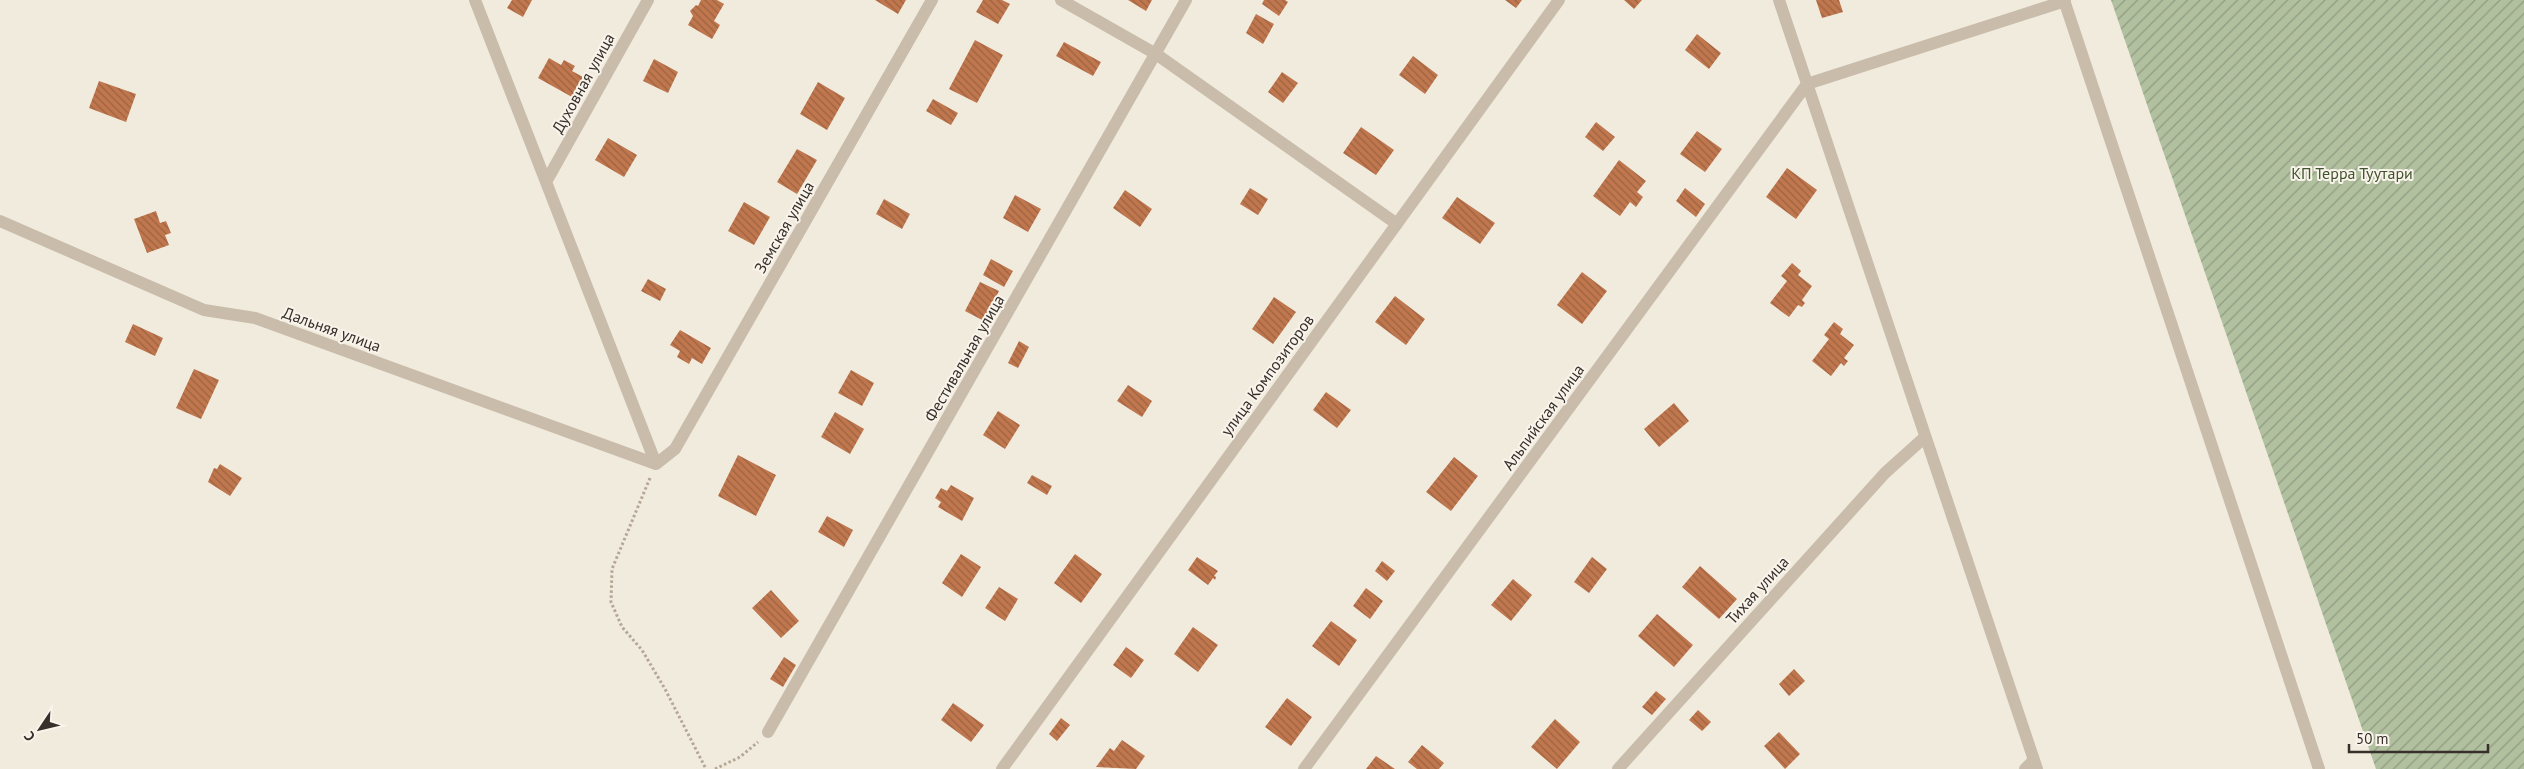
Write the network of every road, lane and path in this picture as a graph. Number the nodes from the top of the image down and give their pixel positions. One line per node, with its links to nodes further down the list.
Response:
1 (475, 0): 11 (street)
2 (648, 0): 11 (street, Духовная улица)
3 (932, 0): 15 (street, Земская улица)
4 (1061, 0): 9 (street)
5 (1186, 0): 9 (street, Фестивальная улица)
6 (1559, 0): 13 (street, улица Композиторов)
7 (1779, 0): 10 (street)
8 (2064, 0): 10 (street); 24 (street)
9 (1156, 54): 13 (street); 16 (street, Фестивальная улица)
10 (1807, 84): 14 (street); 21 (street, Альпийская улица)
11 (546, 182): 15 (street)
12 (0, 221): 15 (street, Дальняя улица)
13 (1397, 224): 20 (street, улица Композиторов)
14 (1925, 437): 17 (street); 22 (street, Тихая улица)
15 (656, 464): 18 (path)
16 (768, 732): 19 (path)
17 (2036, 765): 23 (street)
18 (706, 769)
19 (715, 769)
20 (1002, 769)
21 (1304, 769)
22 (1618, 769)
23 (2025, 769)
24 (2319, 769)

